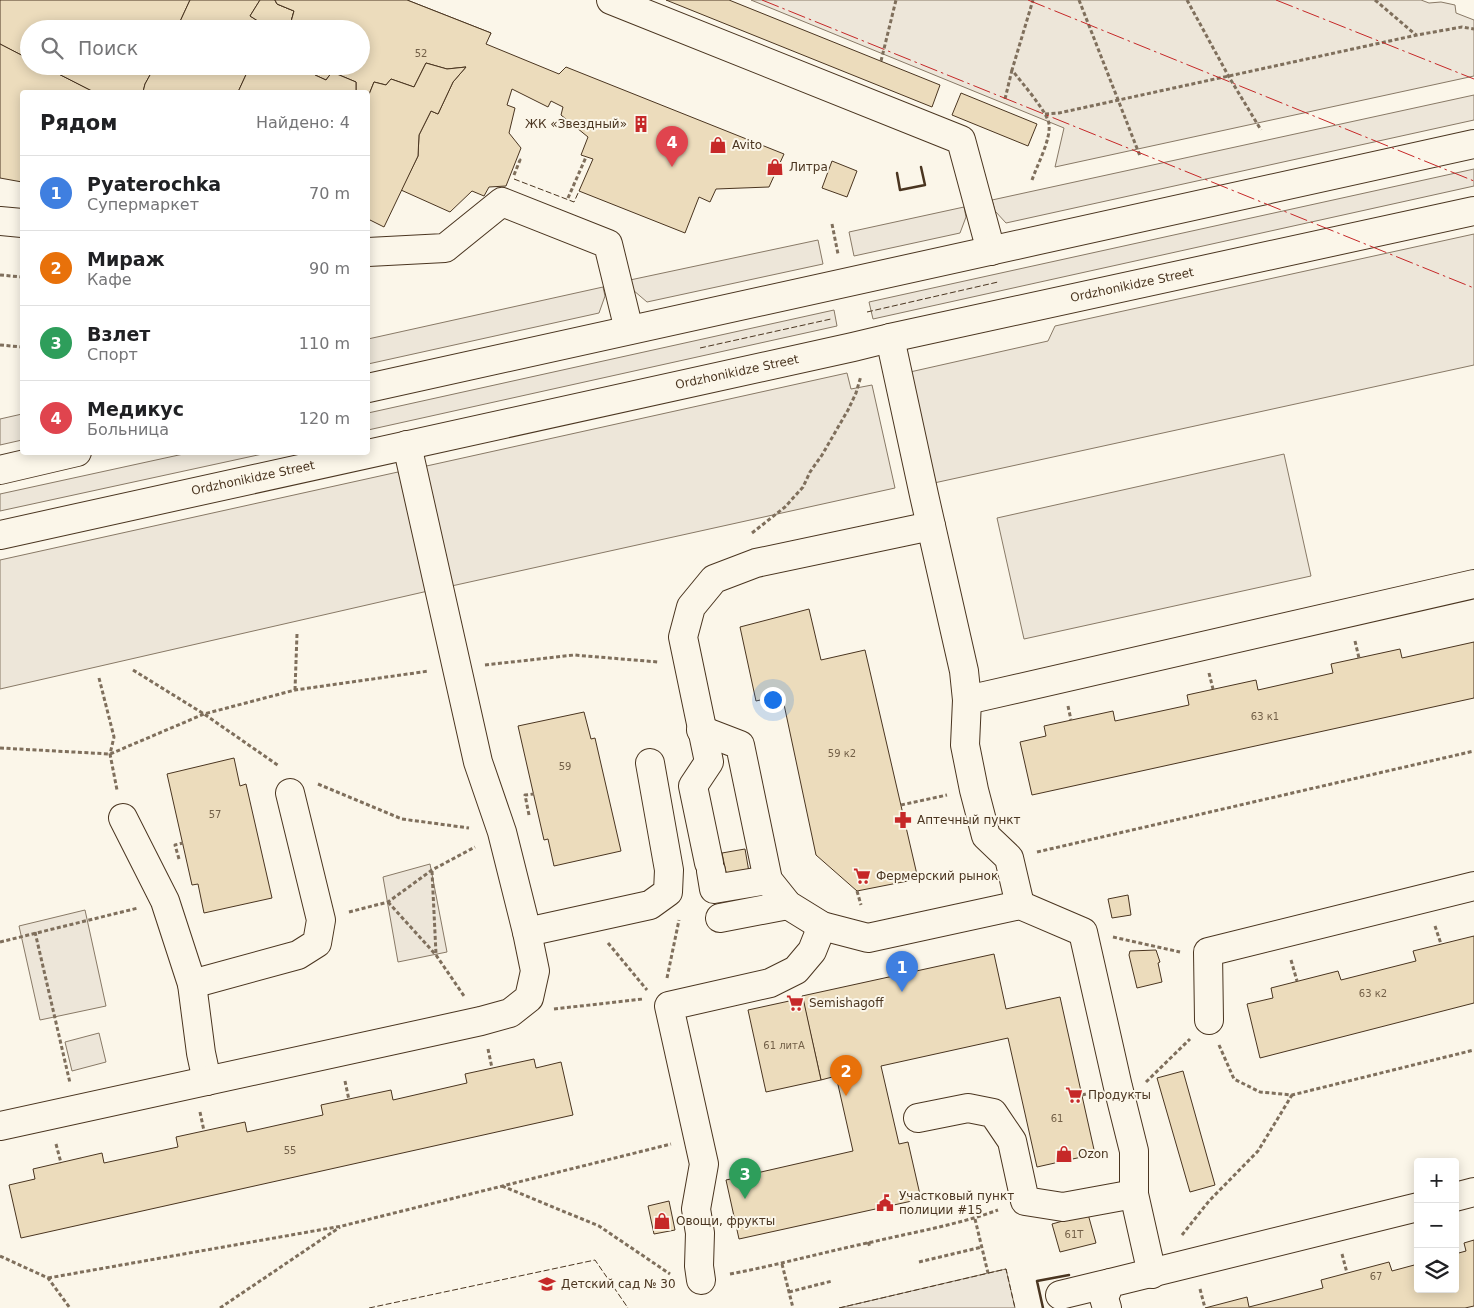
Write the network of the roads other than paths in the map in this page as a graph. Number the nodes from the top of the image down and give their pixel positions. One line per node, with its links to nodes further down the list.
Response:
1 (611, 0): 6 (street)
2 (1474, 144): 6 (street)
3 (1474, 211): 9 (street, Ordzhonikidze Street)
4 (0, 221): 5 (street)
5 (20, 223)
6 (990, 251): 8 (street)
7 (370, 252): 8 (street)
8 (629, 330): 10 (street)
9 (890, 338): 11 (street, Ordzhonikidze Street); 16 (street)
10 (370, 388)
11 (407, 444): 12 (street, Ordzhonikidze Street); 30 (street)
12 (370, 452)
13 (65, 455): 15 (street)
14 (357, 455): 17 (street, Ordzhonikidze Street)
15 (0, 470)
16 (931, 526): 19 (street); 20 (street)
17 (0, 534)
18 (1474, 584): 19 (street)
19 (967, 700): 27 (street)
20 (702, 730): 24 (street); 24 (street)
21 (650, 763): 30 (street)
22 (300, 787): 31 (street)
23 (123, 818): 31 (street)
24 (768, 880): 26 (street)
25 (1474, 886): 32 (street)
26 (788, 905): 28 (street); 29 (street)
27 (1020, 905): 29 (street); 37 (street)
28 (720, 918)
29 (822, 926): 41 (street)
30 (527, 932): 33 (street)
31 (192, 984): 33 (street)
32 (1214, 1032)
33 (207, 1081): 35 (street)
34 (918, 1118): 37 (street)
35 (0, 1126)
36 (1474, 1192): 38 (street)
37 (1134, 1194): 40 (street)
38 (1459, 1196)
39 (1414, 1208): 40 (street)
40 (1152, 1274): 43 (street)
41 (701, 1280)
42 (1060, 1295): 43 (street)
43 (1108, 1296)

